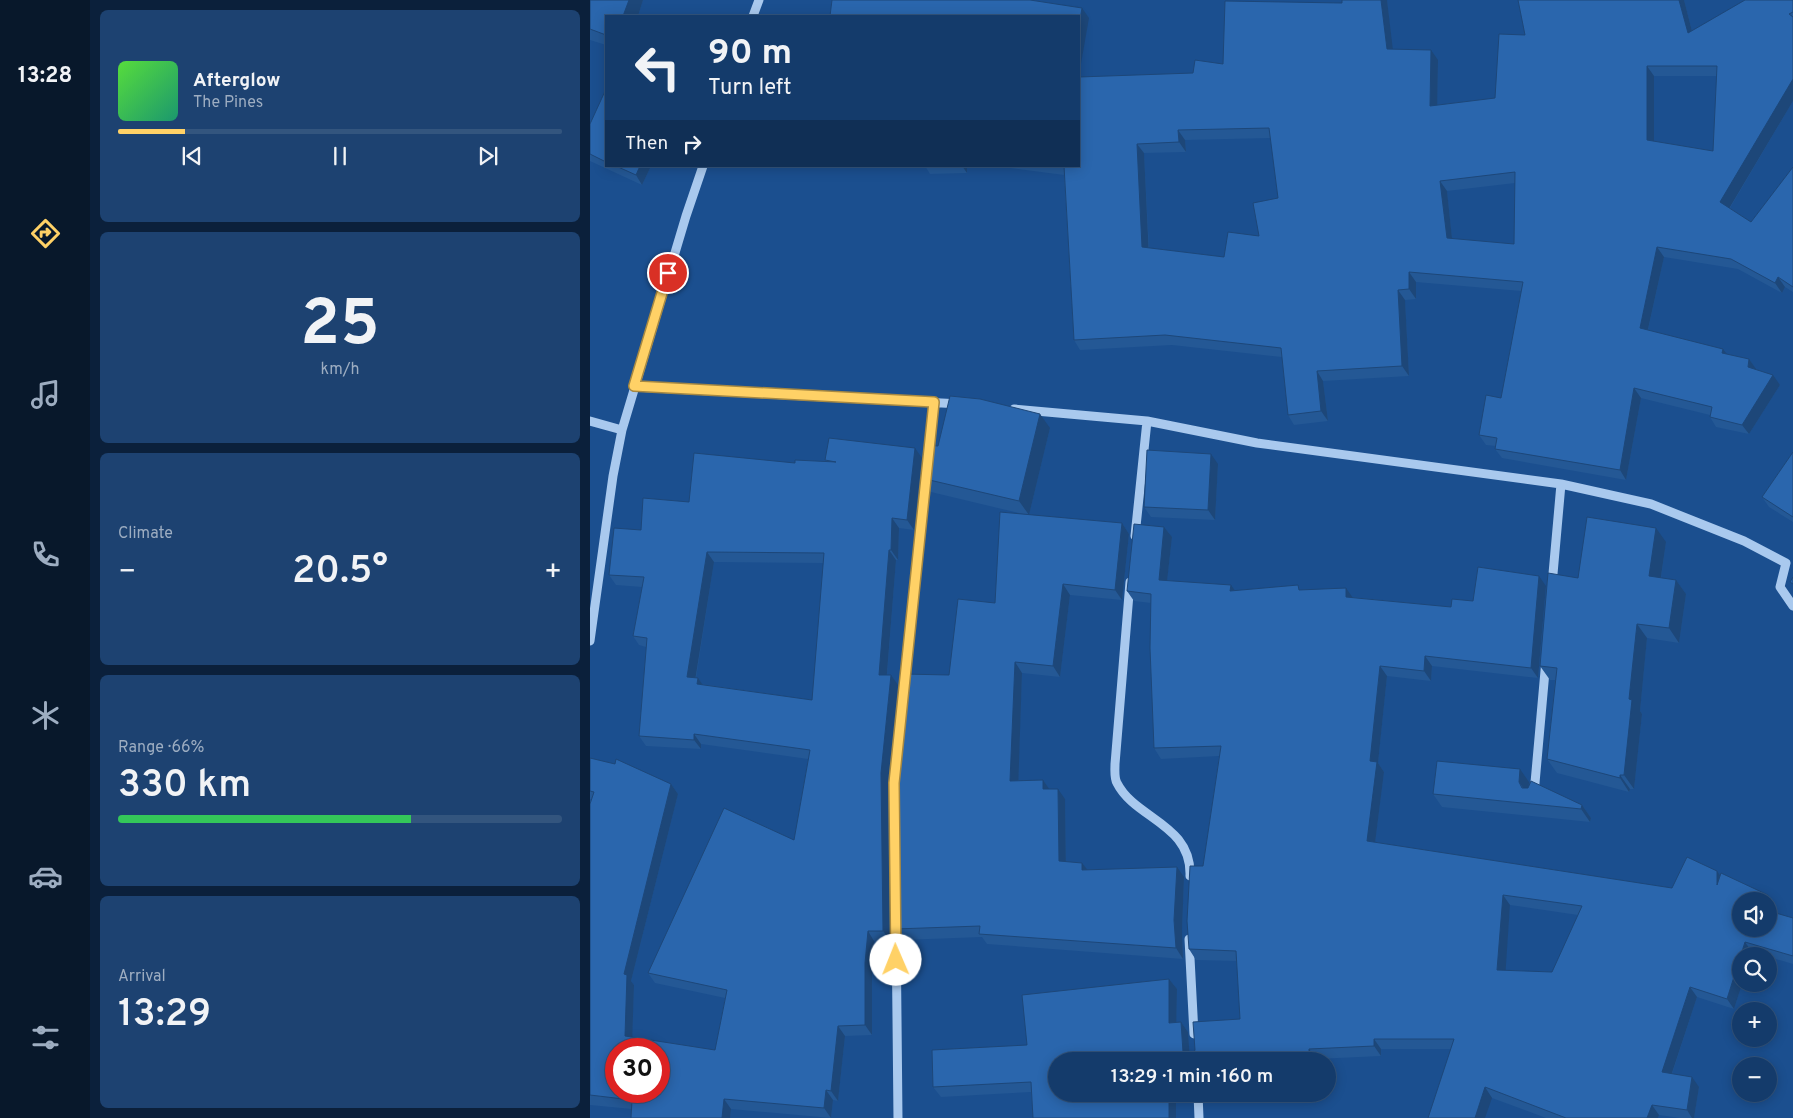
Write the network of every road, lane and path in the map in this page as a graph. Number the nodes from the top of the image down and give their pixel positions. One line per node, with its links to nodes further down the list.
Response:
1 (759, 0): 2 (street)
2 (753, 15)
3 (703, 167): 4 (street)
4 (634, 386): 5 (street); 10 (street)
5 (934, 402): 6 (street); 19 (street)
6 (973, 405)
7 (1002, 408): 9 (street)
8 (590, 421): 10 (street)
9 (1147, 421): 11 (street); 12 (street)
10 (622, 430): 17 (street)
11 (1561, 484): 13 (street); 15 (street)
12 (1134, 545)
13 (1790, 562): 16 (street)
14 (1131, 574): 21 (street)
15 (1552, 591)
16 (1793, 606)
17 (590, 641)
18 (1547, 649): 20 (street)
19 (904, 690)
20 (1534, 795)
21 (1190, 883)
22 (896, 911): 26 (street)
23 (1188, 931): 24 (street)
24 (1195, 1043)
25 (1198, 1102): 27 (street)
26 (898, 1118)
27 (1199, 1118)

